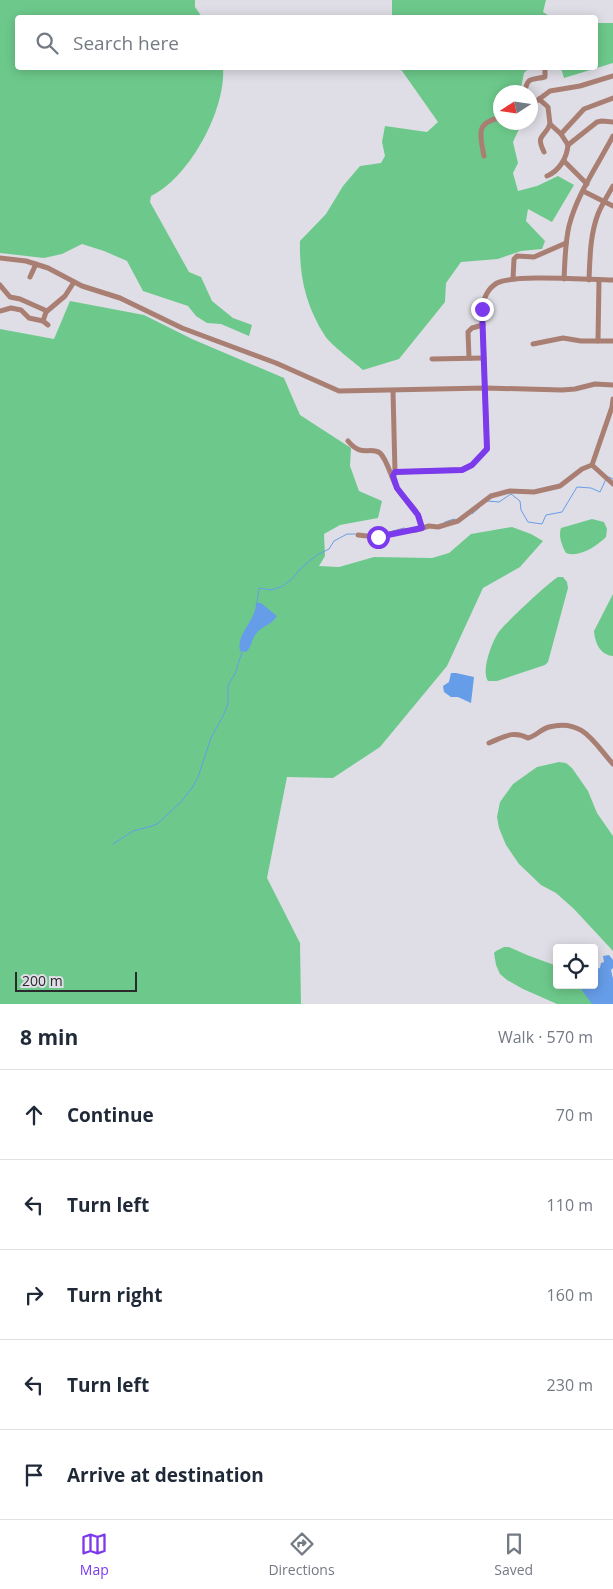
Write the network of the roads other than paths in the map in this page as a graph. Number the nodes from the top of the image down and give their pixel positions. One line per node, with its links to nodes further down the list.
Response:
1 (545, 70): 3 (street)
2 (613, 76): 5 (street)
3 (526, 85)
4 (613, 98): 10 (street)
5 (538, 99)
6 (538, 103): 9 (street)
7 (493, 120): 14 (street)
8 (613, 122): 12 (street)
9 (550, 124): 10 (street); 13 (street)
10 (561, 134): 12 (street)
11 (613, 136): 17 (street)
12 (568, 146): 15 (street)
13 (544, 152)
14 (484, 156)
15 (564, 161): 16 (street); 17 (street)
16 (547, 176)
17 (587, 184): 19 (street)
18 (613, 186): 20 (street)
19 (583, 191): 20 (street); 22 (street)
20 (604, 201): 21 (street); 28 (street)
21 (613, 206)
22 (566, 243): 26 (street); 27 (street)
23 (0, 258): 24 (street)
24 (36, 264): 25 (street); 31 (street)
25 (30, 277)
26 (513, 279): 27 (street); 37 (street)
27 (564, 279): 28 (street)
28 (589, 280): 29 (street)
29 (599, 280): 30 (street); 38 (street)
30 (613, 280)
31 (74, 282): 36 (street); 46 (street)
32 (0, 285): 33 (street)
33 (12, 297): 34 (street); 36 (street)
34 (11, 308): 35 (street); 36 (street)
35 (0, 311)
36 (47, 311)
37 (483, 325): 41 (street); 42 (street)
38 (598, 341): 39 (street); 40 (street)
39 (613, 341)
40 (534, 344)
41 (469, 358): 42 (street); 43 (street)
42 (484, 358): 45 (street)
43 (432, 359)
44 (613, 385): 45 (street)
45 (486, 388): 46 (street); 51 (street)
46 (393, 391): 51 (street)
47 (613, 399): 48 (street)
48 (613, 407): 50 (street)
49 (348, 441): 51 (street)
50 (592, 465): 52 (street); 53 (street)
51 (394, 474): 53 (street)
52 (613, 484)
53 (422, 528): 54 (street)
54 (358, 535)
55 (489, 743): 56 (street)
56 (613, 764)

